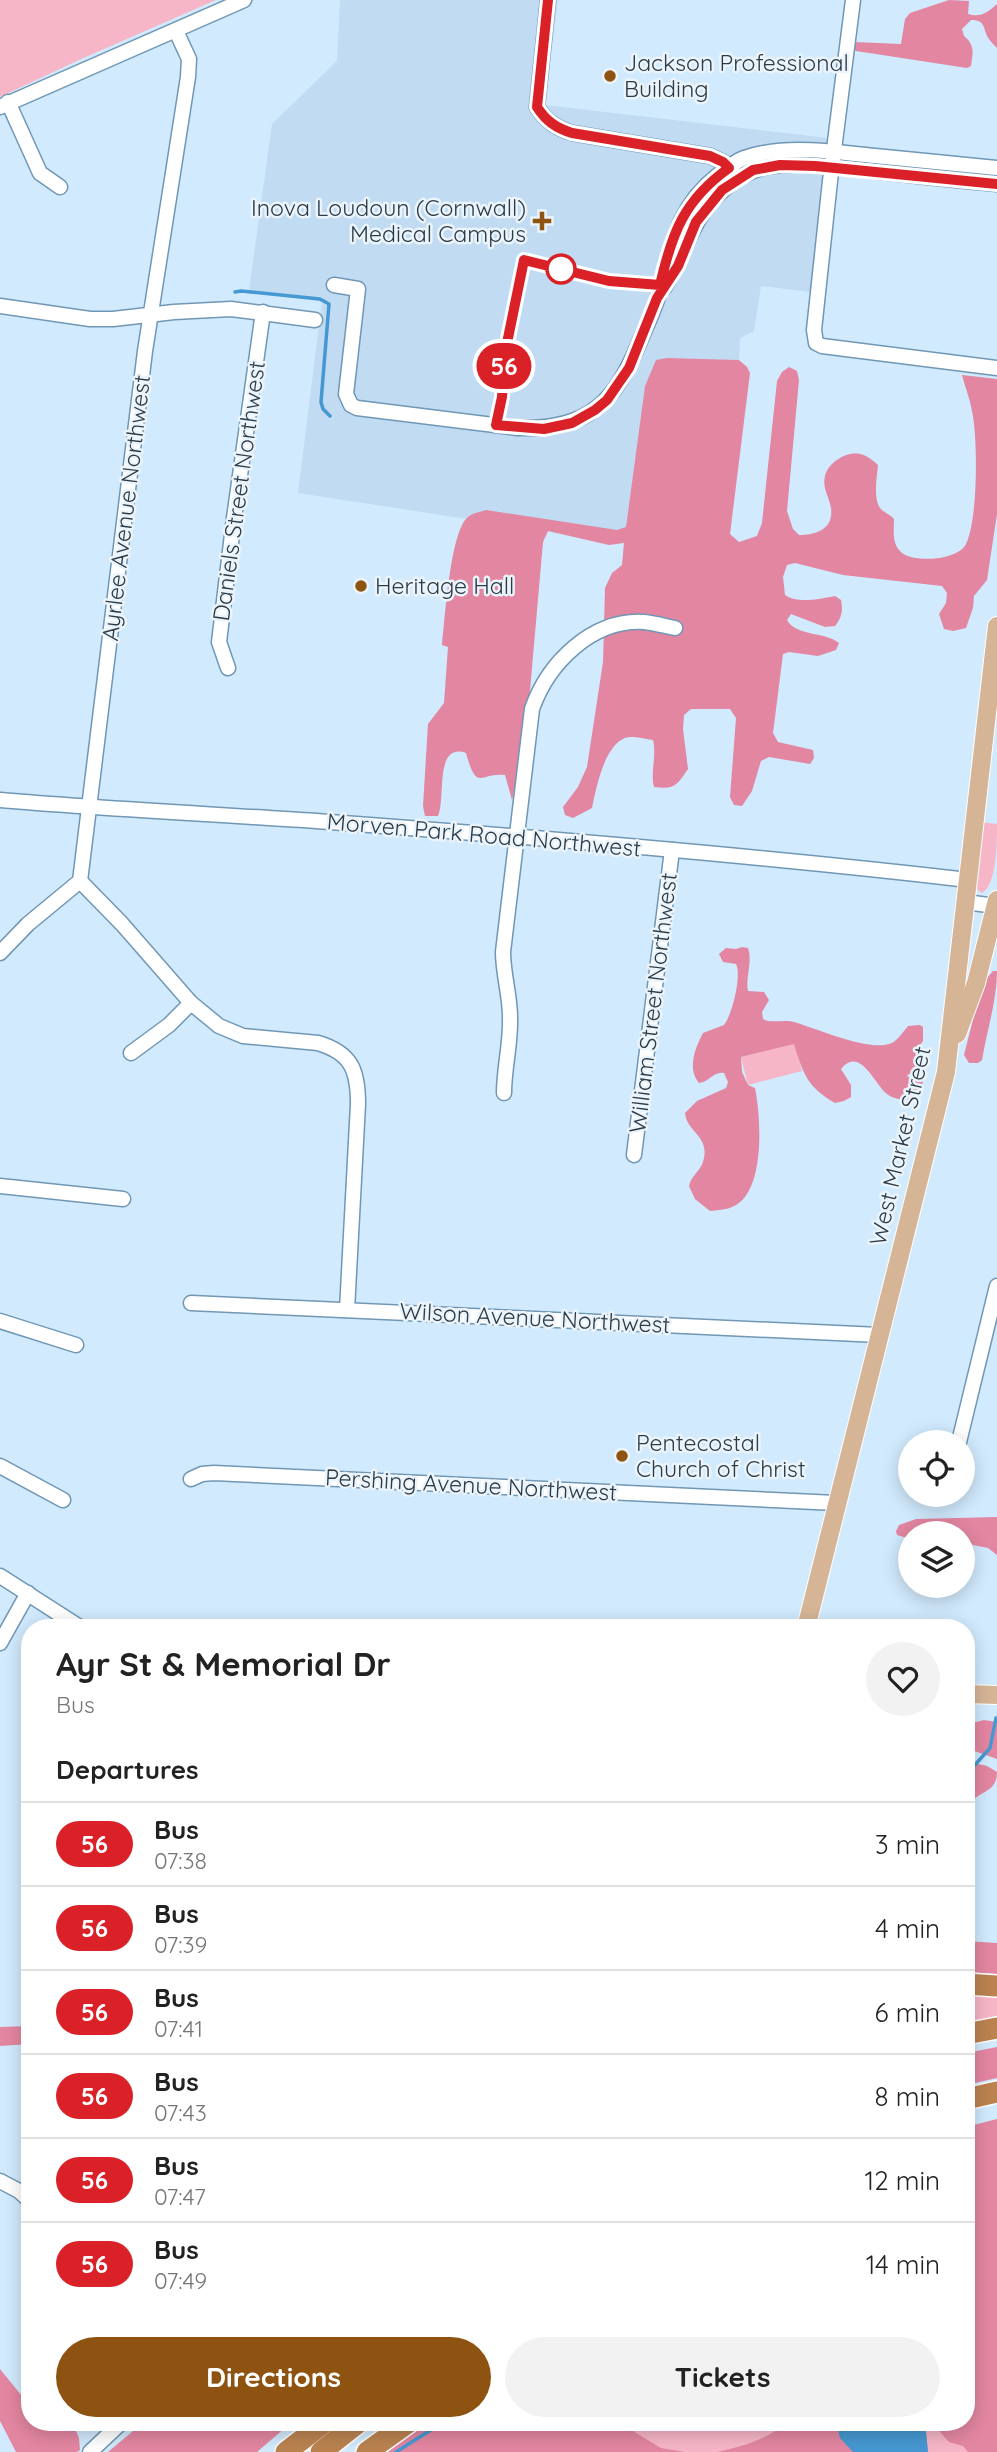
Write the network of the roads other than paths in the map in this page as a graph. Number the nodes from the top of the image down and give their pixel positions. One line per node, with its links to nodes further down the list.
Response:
1 (244, 0): 4 (street)
2 (548, 0): 9 (street)
3 (853, 0): 6 (street)
4 (176, 31): 5 (street); 16 (street, Ayrlee Avenue Northwest)
5 (4, 104): 12 (street)
6 (833, 160): 7 (street); 9 (street); 10 (street); 18 (street)
7 (944, 162): 8 (street); 10 (street)
8 (997, 168)
9 (734, 173): 13 (street)
10 (943, 179): 11 (street)
11 (997, 184)
12 (60, 187)
13 (334, 285)
14 (0, 306): 16 (street)
15 (263, 312): 16 (street); 17 (street); 21 (street, Daniels Street Northwest)
16 (152, 316): 23 (street, Ayrlee Avenue Northwest)
17 (315, 320)
18 (997, 368)
19 (997, 626): 26 (main road, West Market Street)
20 (676, 628): 24 (street)
21 (228, 668)
22 (0, 800): 23 (street, Morven Park Road Northwest)
23 (88, 808): 24 (street, Morven Park Road Northwest); 27 (street, Ayrlee Avenue Northwest)
24 (518, 837): 25 (street, Morven Park Road Northwest); 34 (street)
25 (672, 850): 26 (street, Morven Park Road Northwest); 35 (street, William Street Northwest)
26 (968, 880): 28 (main road, West Market Street)
27 (80, 881): 30 (street); 31 (street)
28 (966, 902): 29 (street); 33 (main road, West Market Street)
29 (996, 903): 33 (main road)
30 (0, 953)
31 (191, 1003): 32 (street); 40 (street)
32 (131, 1053)
33 (949, 1054): 42 (main road, West Market Street)
34 (504, 1093)
35 (634, 1155)
36 (0, 1186): 37 (street)
37 (123, 1199)
38 (997, 1286): 44 (street)
39 (191, 1303): 40 (street, Wilson Avenue Northwest)
40 (346, 1310): 42 (street, Wilson Avenue Northwest)
41 (0, 1321): 43 (street)
42 (879, 1335): 48 (main road, West Market Street)
43 (76, 1345)
44 (962, 1430)
45 (0, 1466): 47 (street)
46 (191, 1479): 48 (street, Pershing Avenue Northwest)
47 (63, 1500)
48 (836, 1503): 52 (main road, West Market Street)
49 (0, 1576): 50 (street)
50 (27, 1593): 51 (street); 53 (street)
51 (67, 1619)
52 (808, 1619)
53 (0, 1643)
54 (975, 1694): 55 (main road)
55 (997, 1695)
56 (975, 1985): 57 (highway)
57 (997, 1986)
58 (997, 2028): 59 (highway)
59 (975, 2032)
60 (997, 2092): 61 (highway)
61 (975, 2097)
62 (0, 2181): 63 (street)
63 (21, 2193)
64 (112, 2431): 69 (street)
65 (313, 2431): 70 (highway)
66 (348, 2431): 71 (highway)
67 (381, 2431): 72 (highway)
68 (396, 2431): 73 (highway)
69 (90, 2452)
70 (286, 2452)
71 (321, 2452)
72 (354, 2452)
73 (367, 2452)

